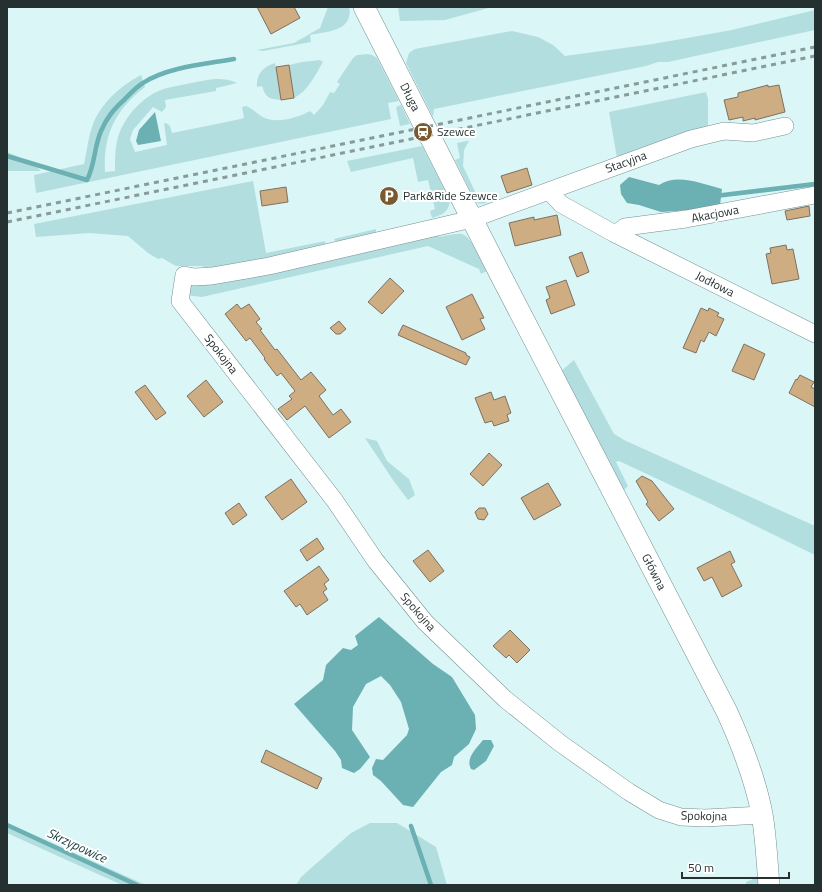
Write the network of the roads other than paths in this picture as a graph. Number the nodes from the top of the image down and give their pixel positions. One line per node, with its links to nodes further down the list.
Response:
1 (364, 7): 5 (street, Długa)
2 (784, 126): 3 (street, Stacyjna)
3 (549, 191): 5 (street, Stacyjna); 6 (street, Jodłowa)
4 (815, 195): 6 (street, Akacjowa)
5 (472, 219): 7 (street, Długa); 8 (street, Stacyjna)
6 (616, 234): 9 (street, Jodłowa)
7 (499, 272): 10 (street, Główna)
8 (184, 275): 10 (street, Spokojna)
9 (815, 334)
10 (762, 815): 11 (street, Główna)
11 (769, 885)

